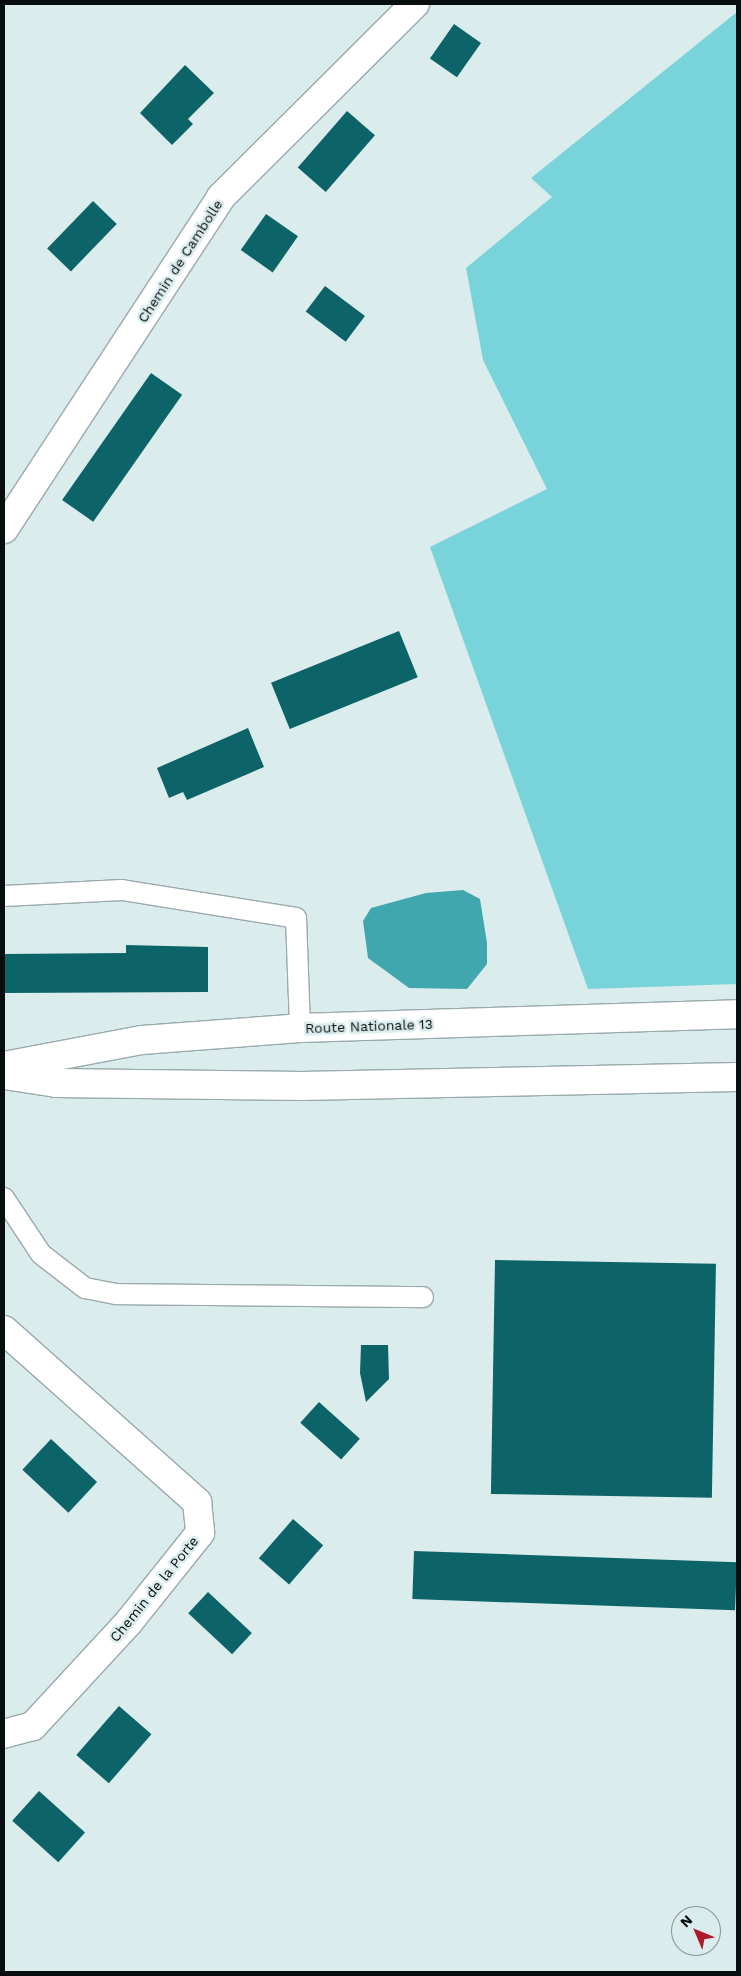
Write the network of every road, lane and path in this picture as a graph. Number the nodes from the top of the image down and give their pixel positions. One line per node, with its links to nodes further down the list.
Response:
1 (415, 4): 2 (main road, Chemin de Cambolle)
2 (4, 529)
3 (4, 896): 5 (lane)
4 (737, 1014): 5 (main road, Route Nationale 13)
5 (300, 1028): 6 (main road, Route Nationale 13)
6 (4, 1066)
7 (4, 1075): 8 (main road)
8 (737, 1077)
9 (4, 1198): 10 (lane)
10 (423, 1298)
11 (4, 1330): 12 (main road, Chemin de la Porte)
12 (4, 1734)

